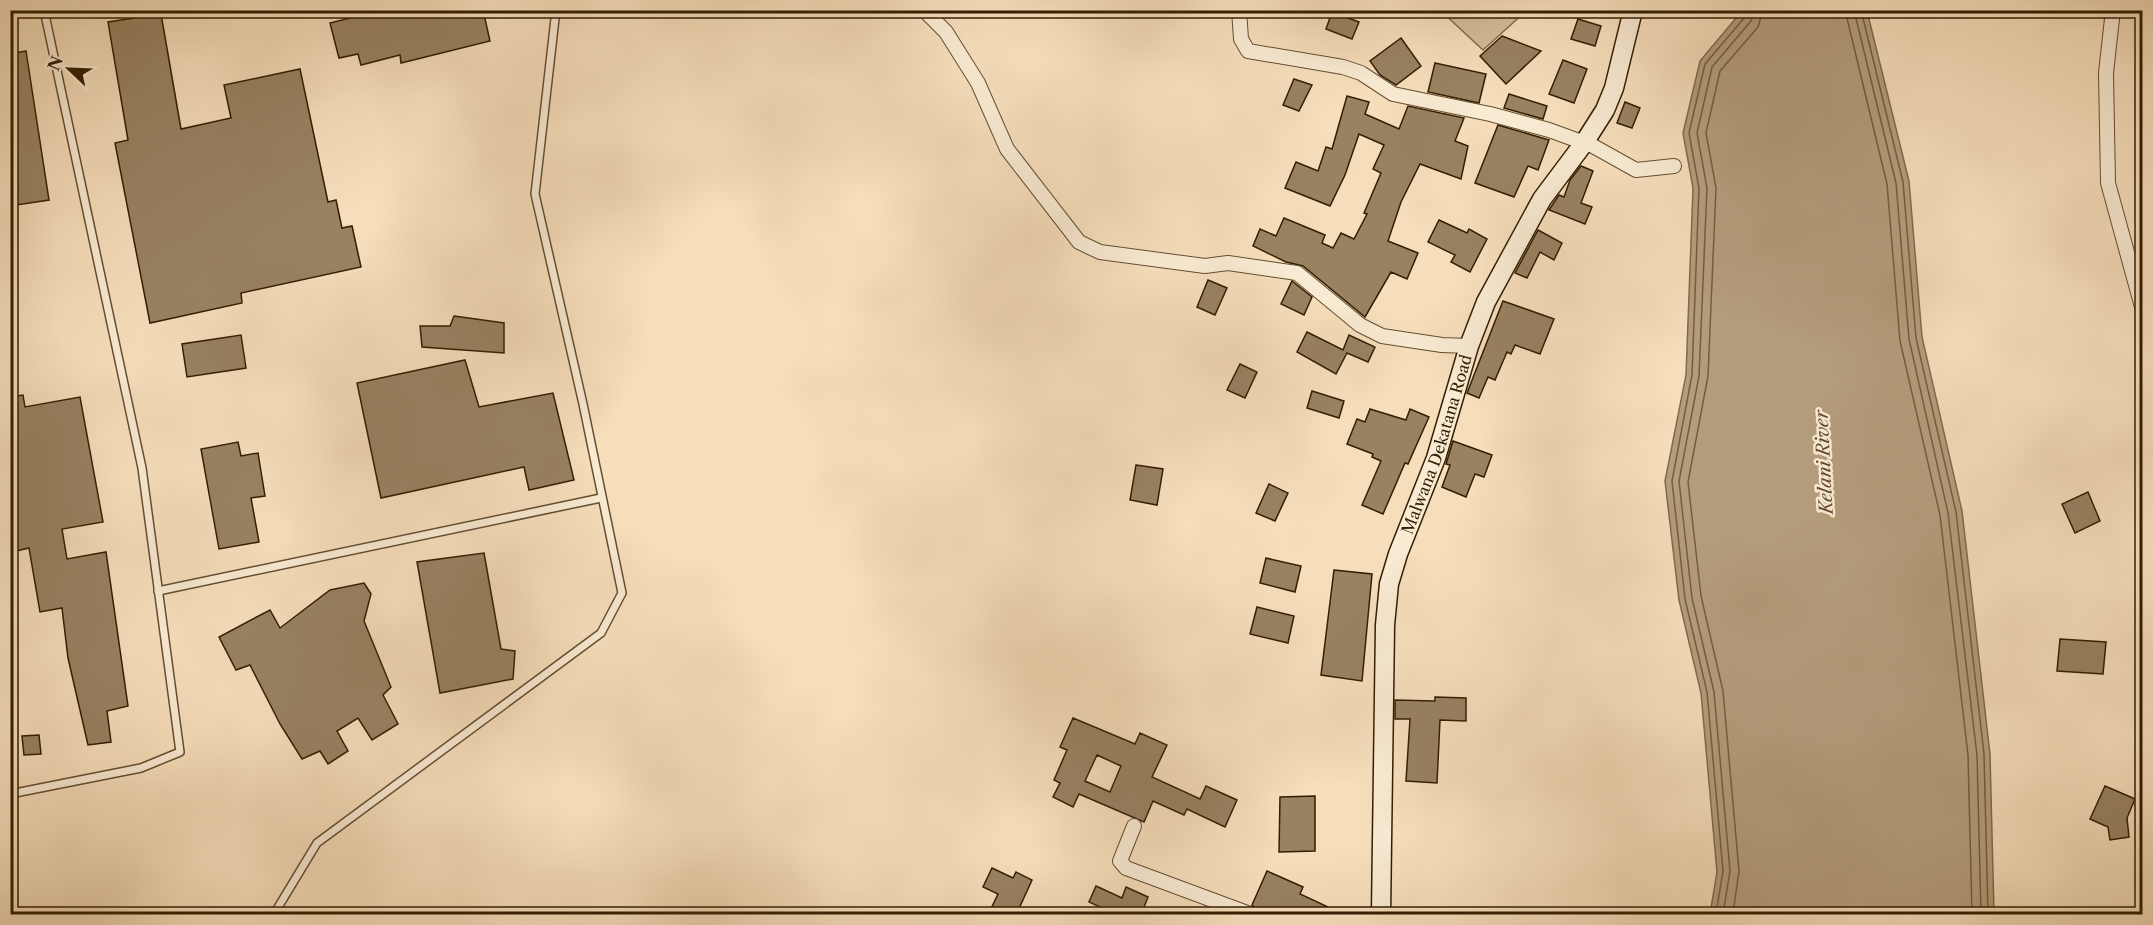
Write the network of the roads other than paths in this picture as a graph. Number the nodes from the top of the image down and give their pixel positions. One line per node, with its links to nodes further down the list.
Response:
1 (44, 10): 12 (lane)
2 (556, 10): 11 (lane)
3 (924, 10): 10 (street)
4 (1239, 10): 7 (street)
5 (1634, 10): 7 (main road, Malwana Dekatana Road)
6 (2113, 10): 9 (street)
7 (1584, 143): 8 (street); 10 (main road, Malwana Dekatana Road)
8 (1674, 166)
9 (2142, 307)
10 (1469, 346): 18 (main road, Malwana Dekatana Road)
11 (601, 498): 12 (lane); 16 (lane)
12 (158, 591): 13 (lane)
13 (10, 794)
14 (1134, 826): 17 (street)
15 (2142, 909): 19 (street)
16 (274, 915)
17 (1250, 915)
18 (1381, 915)
19 (2141, 915)

